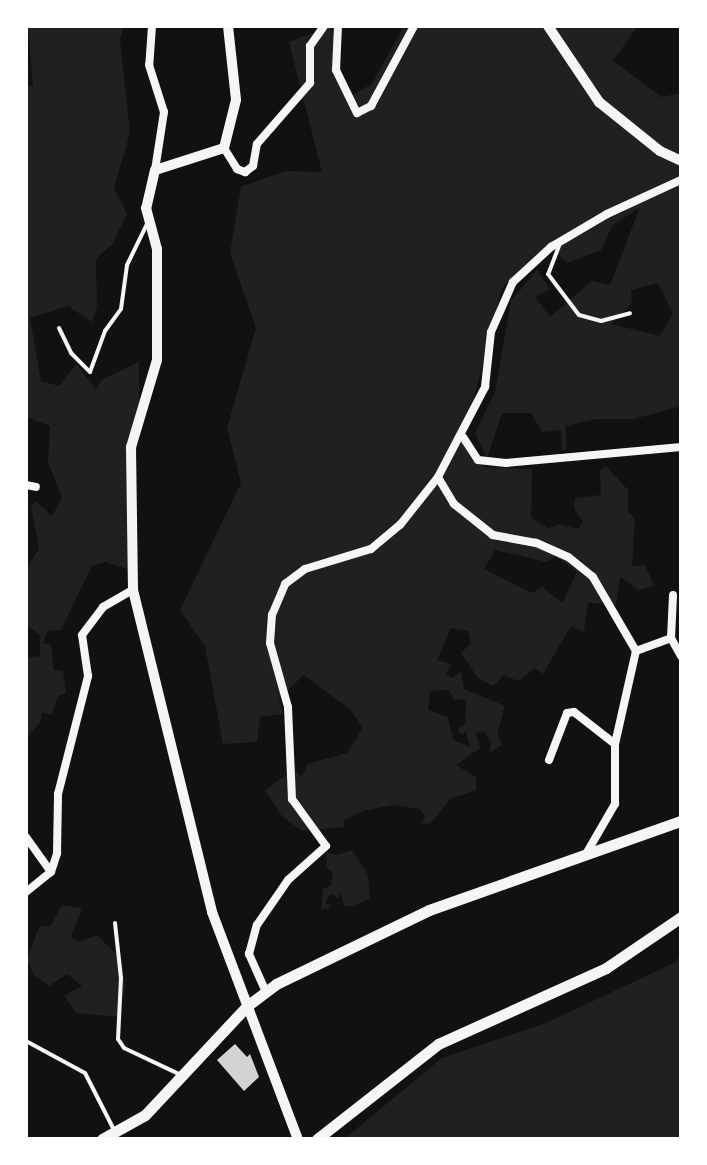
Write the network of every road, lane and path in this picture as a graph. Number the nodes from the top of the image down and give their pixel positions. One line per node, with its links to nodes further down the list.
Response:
1 (152, 26): 9 (street)
2 (228, 26): 7 (street)
3 (324, 26): 7 (street)
4 (338, 26): 5 (street)
5 (414, 26)
6 (548, 26): 8 (street)
7 (224, 148): 9 (street)
8 (681, 161)
9 (155, 170): 11 (street)
10 (681, 180): 12 (street)
11 (149, 219): 14 (lane); 20 (street)
12 (563, 240): 13 (lane); 15 (street)
13 (630, 313)
14 (59, 328)
15 (463, 437): 16 (street); 17 (street)
16 (681, 447)
17 (438, 477): 23 (street); 34 (street)
18 (26, 485): 19 (street)
19 (36, 487)
20 (133, 590): 30 (street); 35 (street)
21 (673, 595): 22 (street)
22 (671, 638): 23 (street); 24 (street)
23 (636, 651): 25 (street)
24 (681, 656)
25 (615, 744): 26 (street); 29 (street)
26 (549, 760)
27 (681, 821): 29 (main road)
28 (26, 837): 30 (street)
29 (586, 854): 34 (main road)
30 (51, 872): 31 (street)
31 (26, 892)
32 (681, 917): 41 (main road)
33 (115, 923): 37 (lane)
34 (266, 992): 35 (main road)
35 (247, 1006): 37 (main road); 40 (street)
36 (26, 1041): 38 (lane)
37 (181, 1075): 38 (main road)
38 (115, 1133): 39 (main road)
39 (102, 1139)
40 (298, 1139)
41 (317, 1139)

